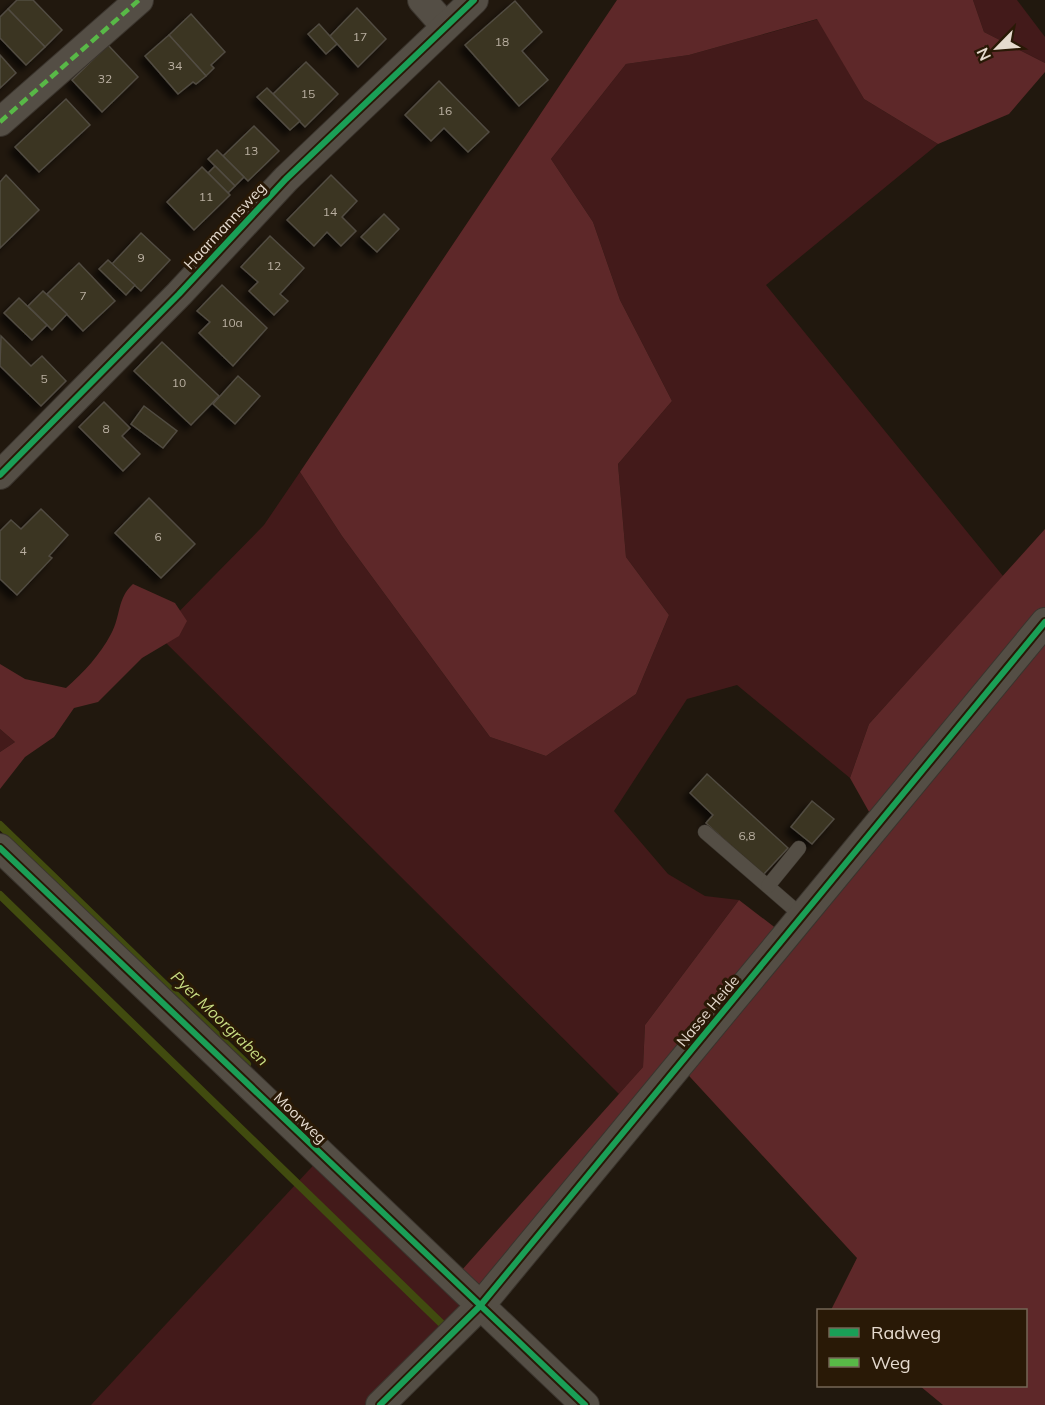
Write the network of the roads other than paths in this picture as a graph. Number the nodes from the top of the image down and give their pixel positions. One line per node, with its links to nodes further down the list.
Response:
1 (139, 0): 5 (street)
2 (422, 0): 4 (street)
3 (474, 0): 4 (street, Haarmannsweg)
4 (445, 26): 6 (street, Haarmannsweg)
5 (0, 122)
6 (0, 475)
7 (1045, 622): 12 (street, Nasse Heide)
8 (705, 832): 11 (lane)
9 (0, 848): 13 (street, Moorweg)
10 (799, 848): 11 (lane)
11 (768, 886): 12 (lane)
12 (802, 916): 13 (street, Nasse Heide)
13 (480, 1306): 14 (street, Nasse Heide); 15 (street, Moorweg)
14 (380, 1405)
15 (585, 1405)

